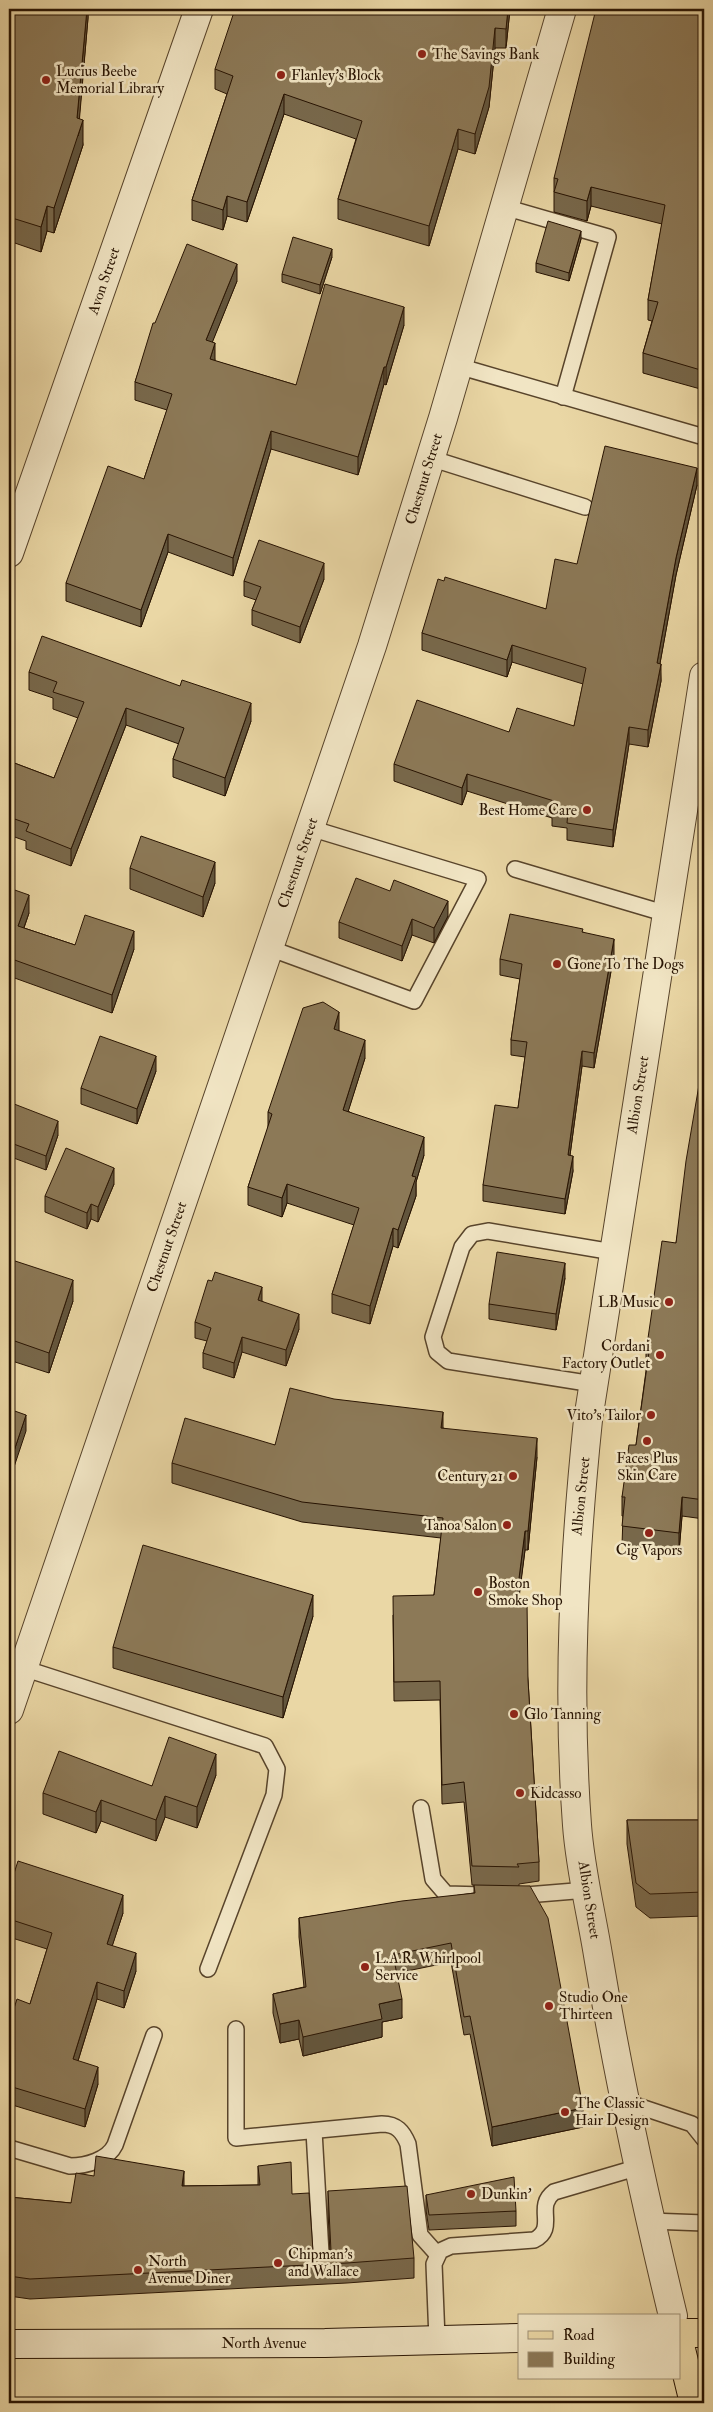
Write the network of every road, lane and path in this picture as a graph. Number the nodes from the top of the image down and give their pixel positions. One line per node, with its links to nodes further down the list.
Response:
1 (199, 9): 9 (street, Avon Street)
2 (562, 9): 3 (street, Chestnut Street)
3 (504, 207): 4 (street, Chestnut Street); 5 (lane)
4 (458, 366): 5 (lane); 7 (street, Chestnut Street)
5 (563, 397): 6 (lane)
6 (704, 437)
7 (430, 458): 8 (lane); 12 (street, Chestnut Street)
8 (585, 507)
9 (9, 552)
10 (704, 676): 11 (street, Albion Street)
11 (696, 781): 14 (street, Albion Street)
12 (310, 828): 15 (street, Chestnut Street); 15 (lane)
13 (515, 869): 14 (lane)
14 (667, 914): 16 (street, Albion Street)
15 (269, 948): 18 (street, Chestnut Street)
16 (613, 1252): 17 (street, Albion Street); 17 (lane)
17 (593, 1384): 21 (street, Albion Street)
18 (23, 1668): 19 (street, Chestnut Street); 22 (lane)
19 (9, 1710)
20 (421, 1808): 21 (lane)
21 (588, 1890): 25 (street, Albion Street)
22 (208, 1969)
23 (236, 2029): 27 (lane)
24 (154, 2035): 29 (lane)
25 (626, 2102): 26 (lane); 30 (street, Albion Street)
26 (698, 2124): 28 (lane)
27 (314, 2131): 33 (lane); 34 (lane)
28 (704, 2139)
29 (9, 2148)
30 (639, 2167): 31 (street, Albion Street); 33 (lane)
31 (650, 2221): 32 (lane); 35 (street, Albion Street)
32 (704, 2223)
33 (437, 2254): 39 (lane)
34 (322, 2271)
35 (673, 2314)
36 (680, 2333): 37 (main road)
37 (704, 2333)
38 (518, 2338): 39 (street, North Avenue)
39 (437, 2339): 40 (street, North Avenue)
40 (9, 2344)
41 (680, 2345): 42 (main road)
42 (694, 2403)

